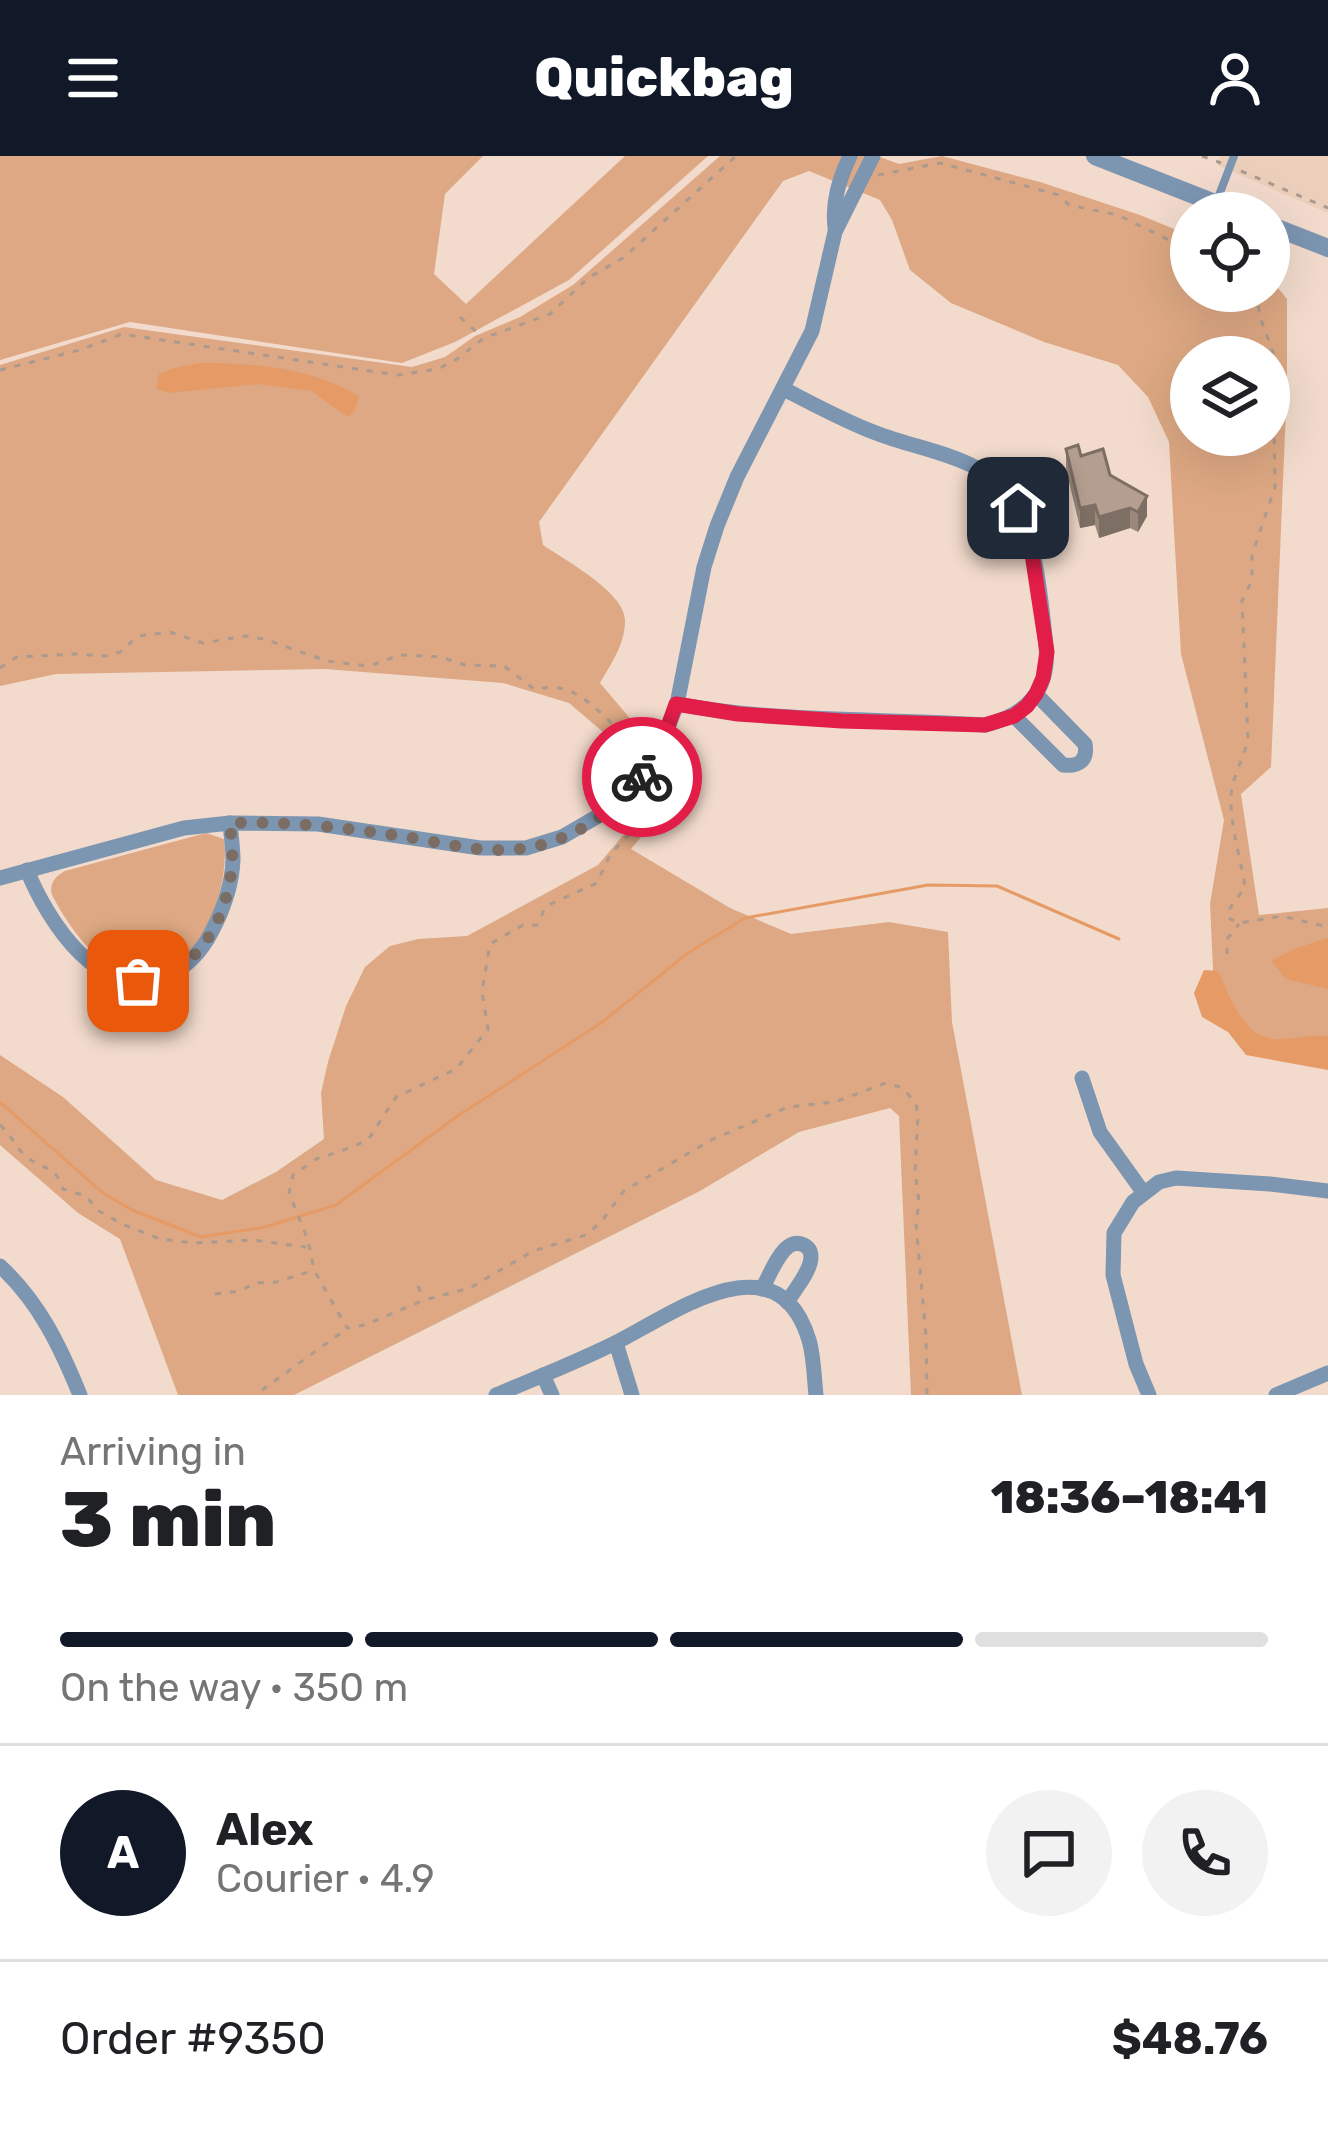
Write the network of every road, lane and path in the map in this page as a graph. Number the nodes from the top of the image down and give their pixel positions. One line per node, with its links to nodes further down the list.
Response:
1 (736, 156): 18 (path)
2 (850, 156): 12 (street)
3 (873, 156): 8 (street)
4 (1095, 156): 9 (street)
5 (1202, 156): 7 (path)
6 (1234, 156): 7 (lane)
7 (1230, 167): 10 (lane); 11 (path)
8 (863, 174): 12 (street); 14 (path)
9 (1188, 192)
10 (1220, 192)
11 (1328, 208)
12 (835, 232): 20 (street)
13 (1290, 233): 15 (street)
14 (1170, 241)
15 (1328, 248)
16 (1259, 312): 27 (path)
17 (460, 317): 18 (path)
18 (484, 338): 19 (path)
19 (0, 370)
20 (784, 388): 22 (street); 22 (street)
21 (0, 668): 23 (path)
22 (676, 704): 23 (street)
23 (652, 764): 24 (street); 34 (path)
24 (230, 823): 25 (street); 25 (street)
25 (27, 869): 26 (street)
26 (0, 878)
27 (1240, 923): 28 (path); 29 (path)
28 (1328, 927)
29 (1227, 954)
30 (1082, 1078): 33 (street)
31 (0, 1125): 34 (path)
32 (1328, 1191): 33 (street)
33 (1143, 1192): 53 (street)
34 (309, 1247): 36 (path)
35 (0, 1266): 47 (street)
36 (314, 1270): 39 (path); 42 (path)
37 (418, 1286): 40 (path)
38 (761, 1289): 41 (street); 41 (street); 43 (street)
39 (214, 1294)
40 (424, 1300): 42 (path); 52 (path)
41 (787, 1302): 51 (street)
42 (346, 1328): 46 (path)
43 (616, 1342): 45 (street); 50 (street)
44 (1328, 1373): 54 (street)
45 (543, 1376): 48 (street); 49 (street)
46 (262, 1390)
47 (80, 1395)
48 (496, 1395)
49 (552, 1395)
50 (632, 1395)
51 (815, 1395)
52 (927, 1395)
53 (1149, 1395)
54 (1276, 1395)

